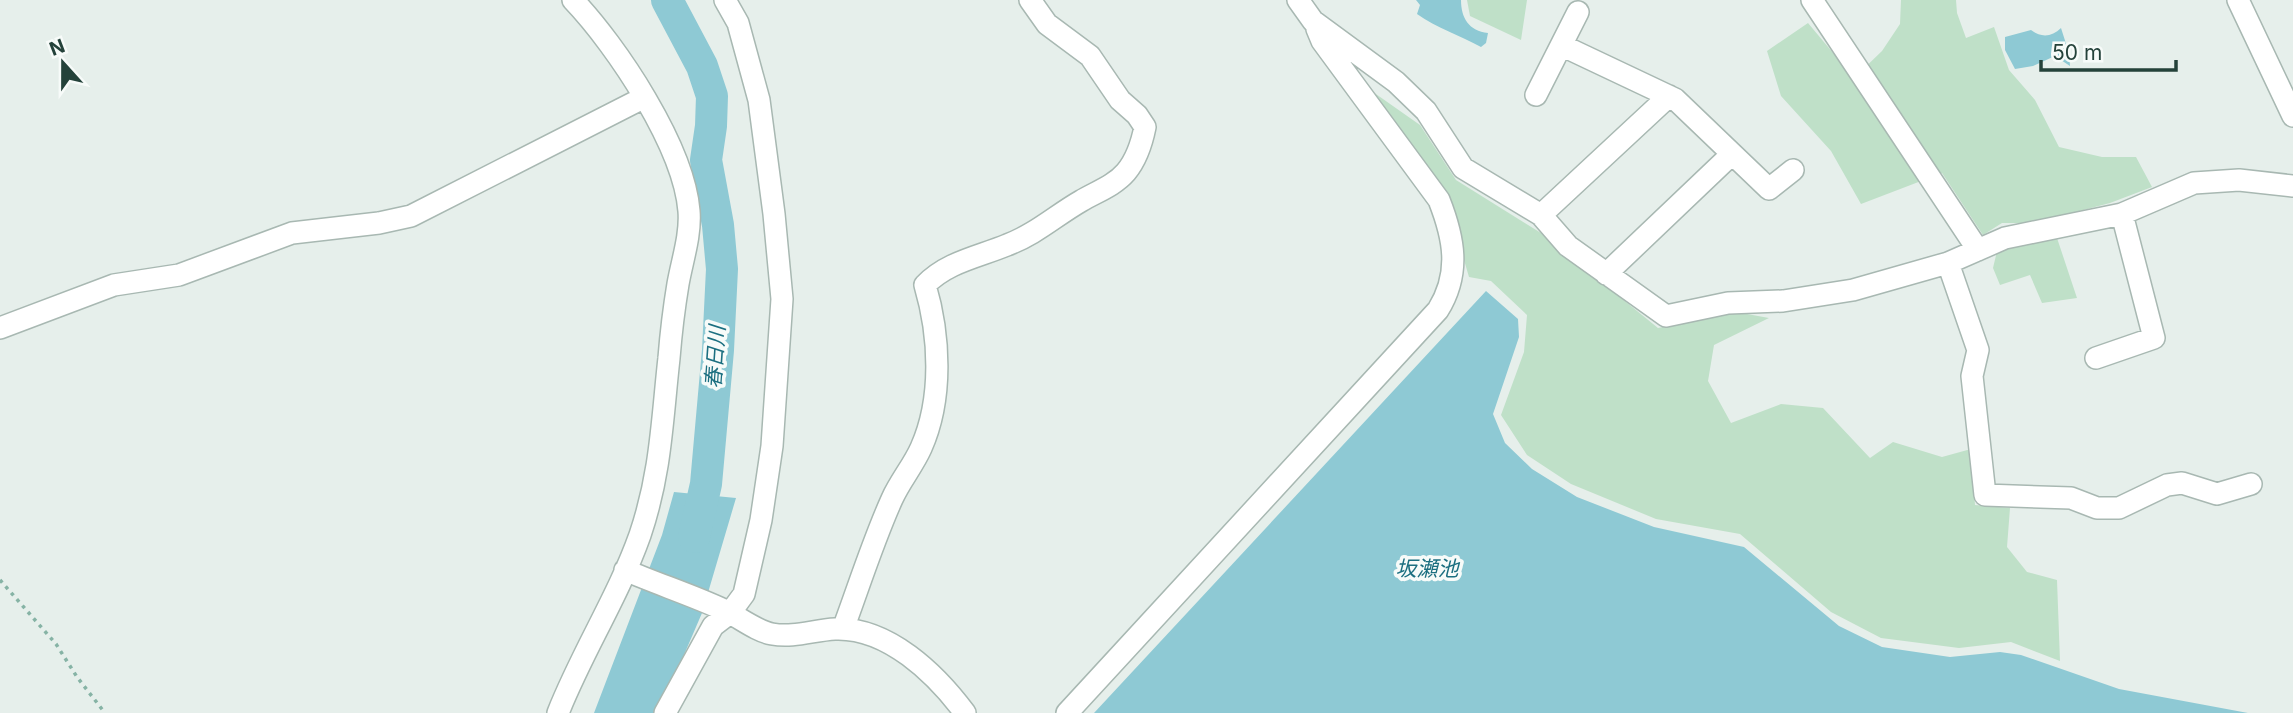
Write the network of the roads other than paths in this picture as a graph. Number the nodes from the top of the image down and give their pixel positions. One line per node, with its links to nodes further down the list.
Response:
1 (573, 0): 12 (street)
2 (725, 0): 26 (street)
3 (1030, 0): 27 (street)
4 (1298, 0): 8 (street)
5 (1812, 0): 19 (street)
6 (2238, 0): 13 (street)
7 (1578, 12): 9 (street)
8 (1313, 21): 18 (street); 31 (street)
9 (1563, 46): 10 (street); 11 (street)
10 (1536, 95)
11 (1668, 96): 14 (street); 18 (street)
12 (643, 98): 22 (street); 25 (street)
13 (2293, 116)
14 (1732, 154): 15 (street); 21 (street)
15 (1793, 170)
16 (2293, 186): 17 (street)
17 (2122, 214): 19 (street); 23 (street)
18 (1541, 215): 21 (street)
19 (1978, 250): 20 (street)
20 (1948, 263): 21 (street); 24 (street)
21 (1606, 274)
22 (0, 328)
23 (2096, 358)
24 (2251, 484)
25 (628, 572): 26 (street); 28 (street)
26 (726, 611): 27 (street); 29 (street)
27 (843, 629): 30 (street)
28 (558, 713)
29 (665, 713)
30 (965, 713)
31 (1067, 713)

